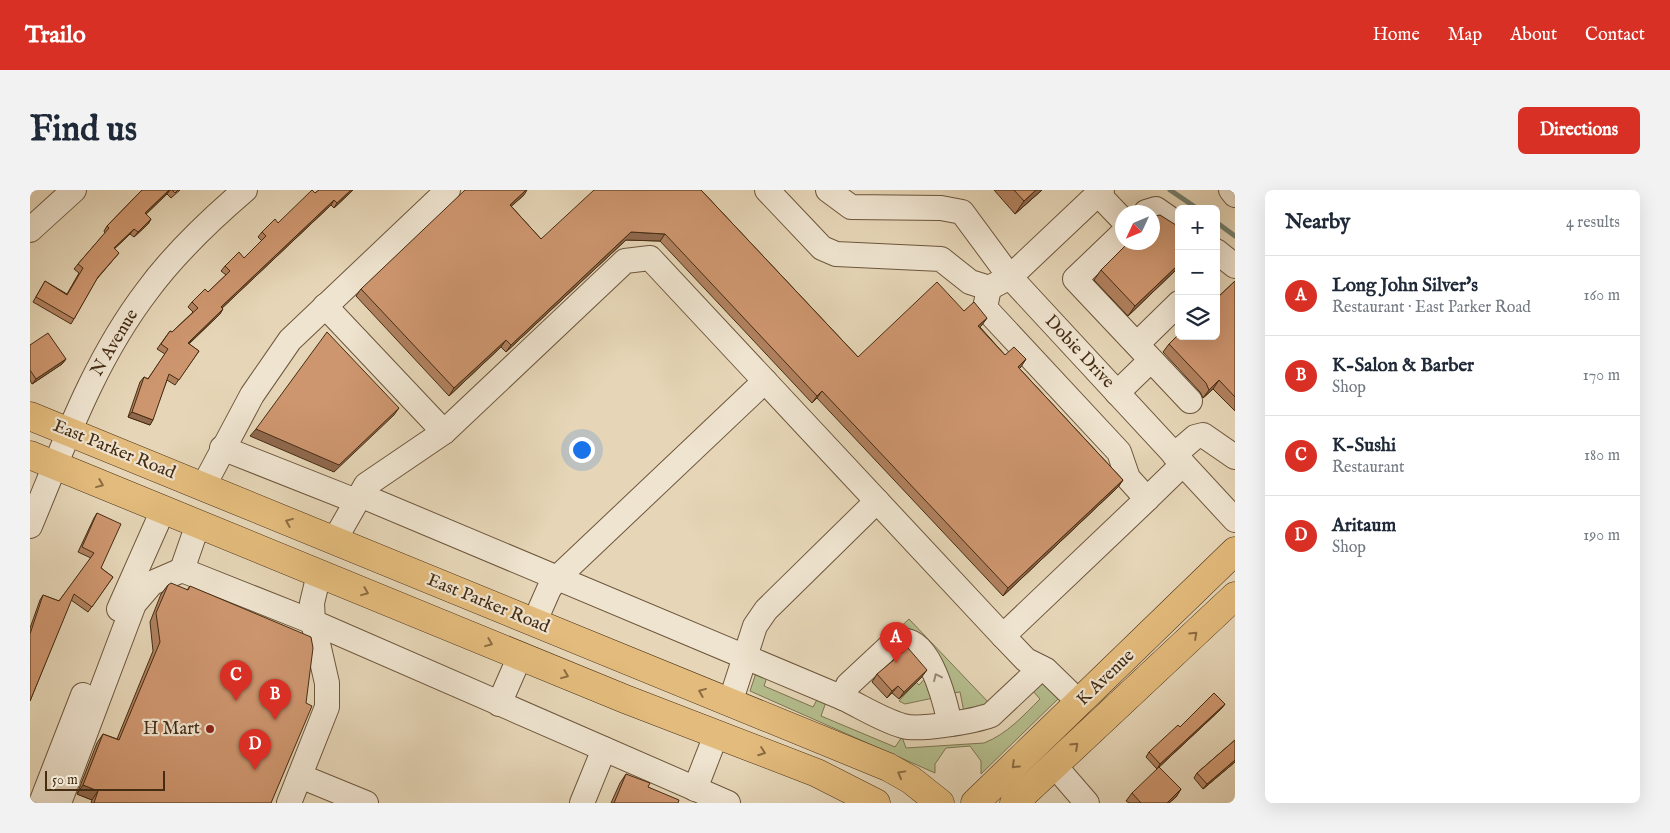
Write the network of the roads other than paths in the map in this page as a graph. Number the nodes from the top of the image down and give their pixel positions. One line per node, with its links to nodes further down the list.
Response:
1 (74, 190): 12 (street)
2 (448, 190): 16 (street)
3 (767, 190): 15 (street)
4 (828, 190): 14 (street, Dobie Drive)
5 (1231, 190): 8 (street)
6 (1100, 192): 9 (street); 14 (street)
7 (236, 193): 23 (street, N Avenue)
8 (1235, 195)
9 (1115, 211)
10 (1160, 212): 11 (street)
11 (1175, 222)
12 (30, 230)
13 (1115, 241): 18 (street)
14 (1010, 277): 15 (street); 20 (street, Dobie Drive)
15 (988, 288): 32 (street)
16 (324, 306): 24 (street); 25 (street)
17 (1175, 309): 18 (street)
18 (1144, 352): 20 (street); 21 (street)
19 (765, 381): 24 (street); 33 (street); 42 (street)
20 (1118, 393): 28 (street, Dobie Drive)
21 (1190, 401)
22 (30, 416): 23 (main road, East Parker Road)
23 (68, 431): 29 (street, N Avenue); 30 (main road, East Parker Road)
24 (444, 432): 31 (street)
25 (222, 448): 30 (street); 31 (street)
26 (30, 455): 29 (main road, East Parker Road)
27 (1235, 457): 28 (street)
28 (1178, 460): 32 (street); 34 (street, Dobie Drive)
29 (55, 466): 35 (main road, East Parker Road, one-way to 35); 37 (street, N Avenue)
30 (203, 487): 38 (main road, East Parker Road, one-way to 30)
31 (358, 498): 38 (street); 42 (street)
32 (1146, 499): 46 (street)
33 (877, 501): 46 (street); 48 (street)
34 (1231, 508)
35 (164, 510): 36 (main road, East Parker Road); 61 (street)
36 (198, 524): 40 (street); 41 (main road, East Parker Road)
37 (30, 526)
38 (334, 541): 41 (main road); 45 (main road, East Parker Road)
39 (1235, 551): 52 (main road, K Avenue)
40 (182, 570): 44 (street); 62 (street)
41 (319, 574): 44 (street); 47 (main road, East Parker Road, one-way to 47)
42 (557, 578): 45 (street); 48 (street)
43 (1235, 596): 57 (main road, K Avenue, one-way to 43)
44 (312, 622): 53 (street); 58 (street)
45 (534, 623): 47 (main road); 51 (main road, East Parker Road, one-way to 45)
46 (1003, 636): 49 (street)
47 (520, 656): 53 (street); 55 (main road, East Parker Road, one-way to 55)
48 (747, 657): 50 (street); 51 (street)
49 (1041, 668): 52 (street); 54 (street)
50 (843, 698): 54 (street); 54 (street, one-way to 50)
51 (730, 703): 55 (main road); 68 (main road, East Parker Road, one-way to 51)
52 (1080, 703): 69 (main road, K Avenue, one-way to 69)
53 (498, 704): 56 (street)
54 (950, 724)
55 (716, 735): 59 (street); 67 (main road, East Parker Road, one-way to 67)
56 (604, 749): 59 (street); 65 (street)
57 (1054, 765): 60 (main road, K Avenue); 70 (street)
58 (300, 776): 63 (street); 64 (street)
59 (696, 789): 66 (street)
60 (1022, 800)
61 (41, 803)
62 (59, 803)
63 (289, 803)
64 (366, 803)
65 (582, 803)
66 (728, 803)
67 (876, 803)
68 (940, 803)
69 (975, 803)
70 (1087, 803)

